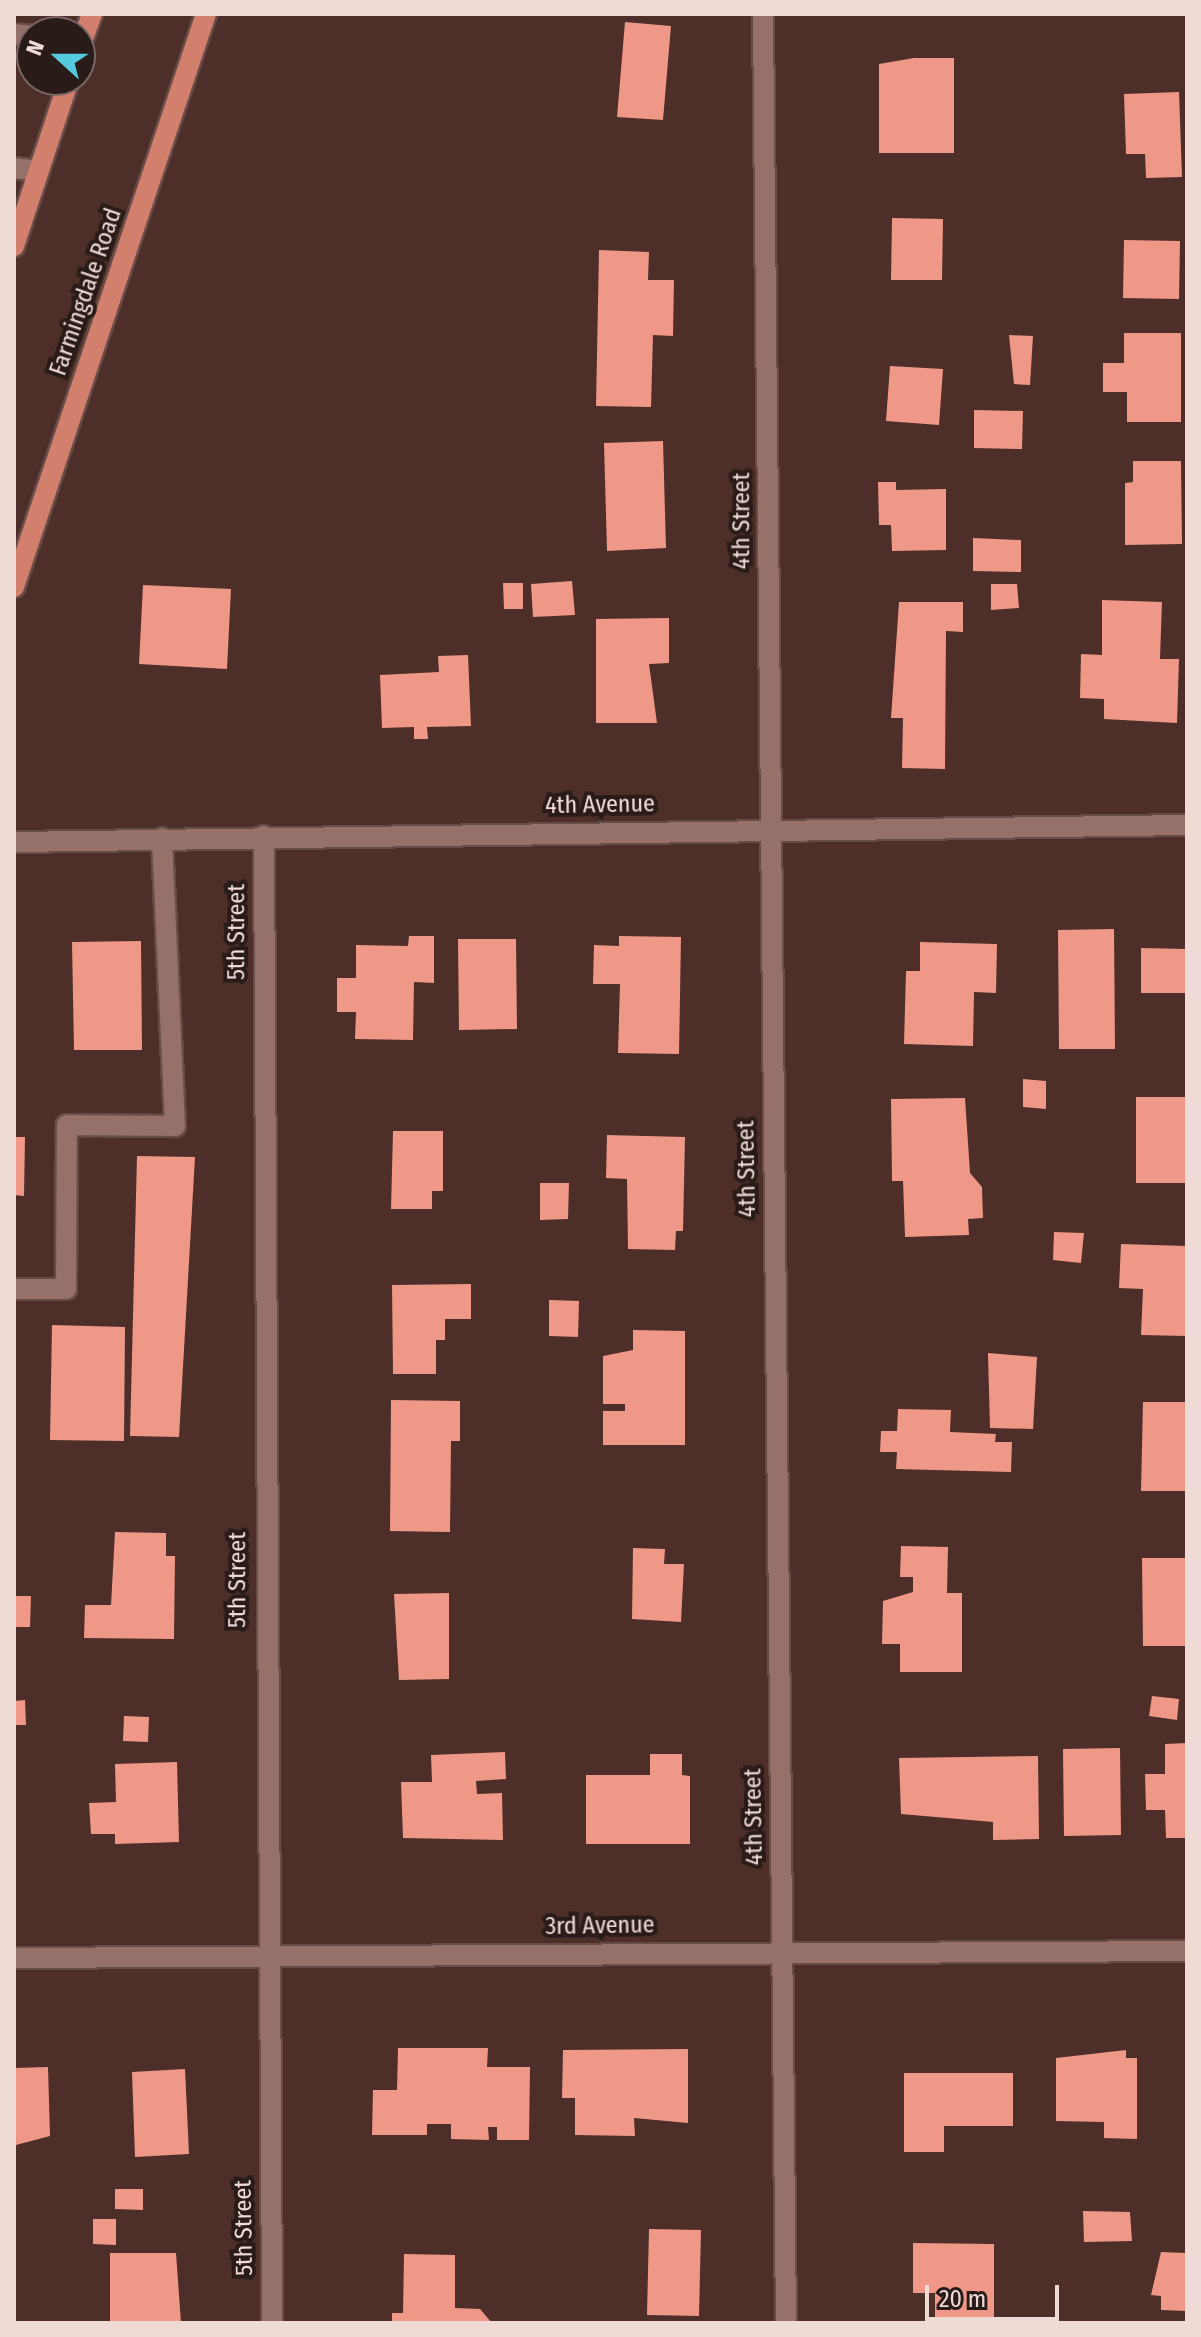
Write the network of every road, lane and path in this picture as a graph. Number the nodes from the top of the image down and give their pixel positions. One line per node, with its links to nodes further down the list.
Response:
1 (206, 14): 7 (main road, Farmingdale Road)
2 (763, 14): 9 (street, 4th Street)
3 (64, 96): 5 (main road)
4 (14, 168): 5 (street)
5 (39, 171): 6 (main road)
6 (14, 246)
7 (14, 587)
8 (1187, 825): 9 (street, 4th Avenue)
9 (769, 828): 10 (street, 4th Avenue); 14 (street, 4th Street)
10 (264, 836): 11 (street, 4th Avenue); 16 (street, 5th Street)
11 (162, 838): 12 (street, 4th Avenue); 13 (street)
12 (14, 842)
13 (14, 1289)
14 (782, 1950): 15 (street, 3rd Avenue); 16 (street, 3rd Avenue); 19 (street, 4th Street)
15 (1187, 1951)
16 (266, 1956): 17 (street, 3rd Avenue); 18 (street, 5th Street)
17 (14, 1958)
18 (272, 2323)
19 (786, 2323)

